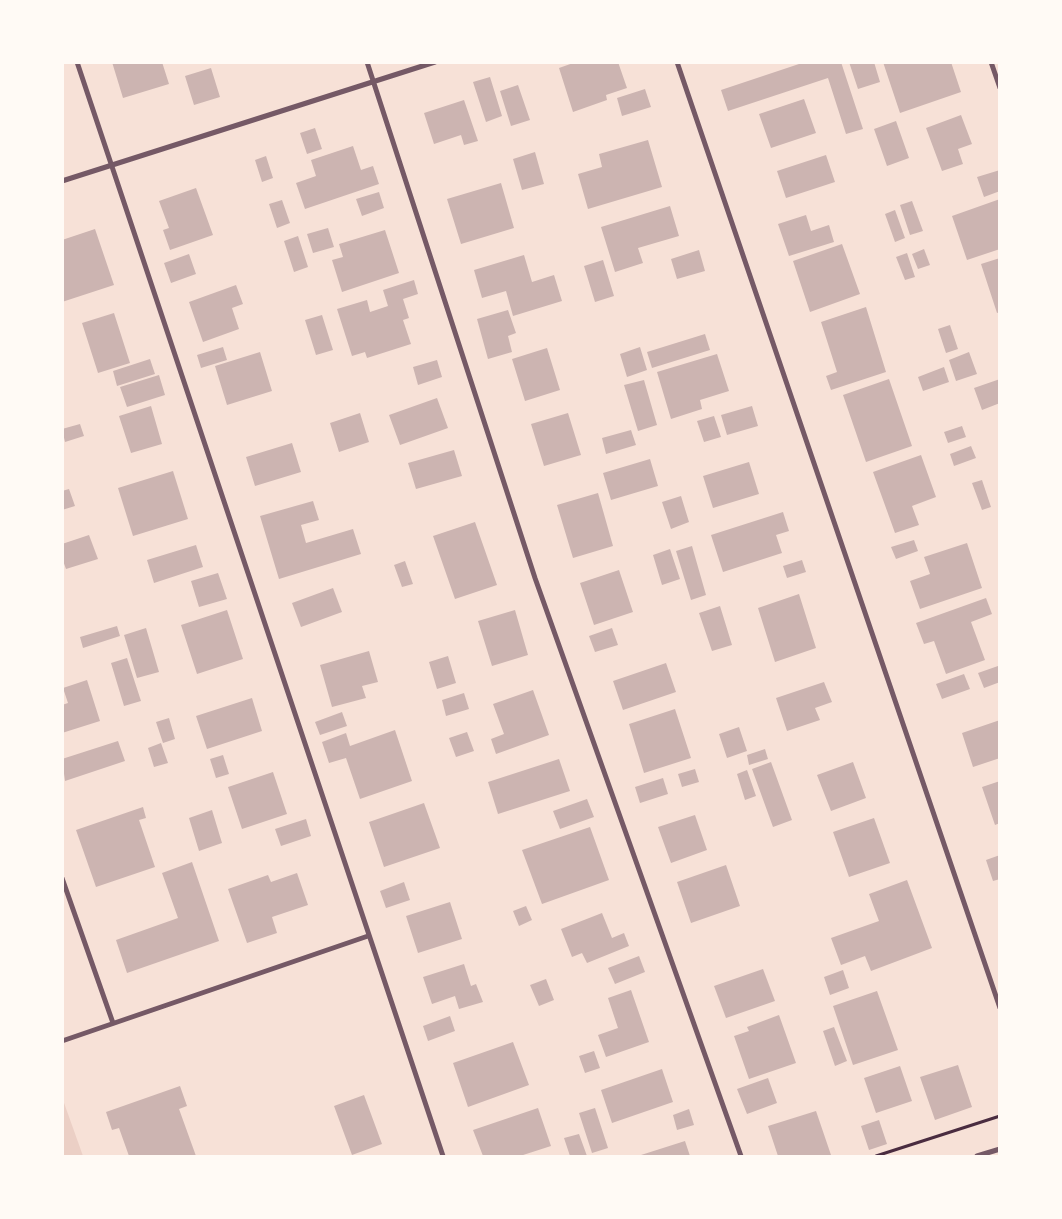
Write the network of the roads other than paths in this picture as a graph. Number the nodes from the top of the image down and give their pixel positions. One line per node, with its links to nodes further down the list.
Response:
1 (77, 62): 8 (street)
2 (367, 62): 6 (street)
3 (435, 62): 6 (street)
4 (678, 62): 12 (street)
5 (991, 62): 7 (street)
6 (374, 83): 8 (street); 17 (street)
7 (1000, 88)
8 (113, 165): 9 (street); 11 (street)
9 (62, 182)
10 (62, 878): 13 (street)
11 (368, 936): 13 (street); 16 (street)
12 (1000, 1008)
13 (112, 1023): 14 (street)
14 (62, 1041)
15 (1000, 1149): 18 (street)
16 (442, 1156)
17 (741, 1156)
18 (977, 1156)

